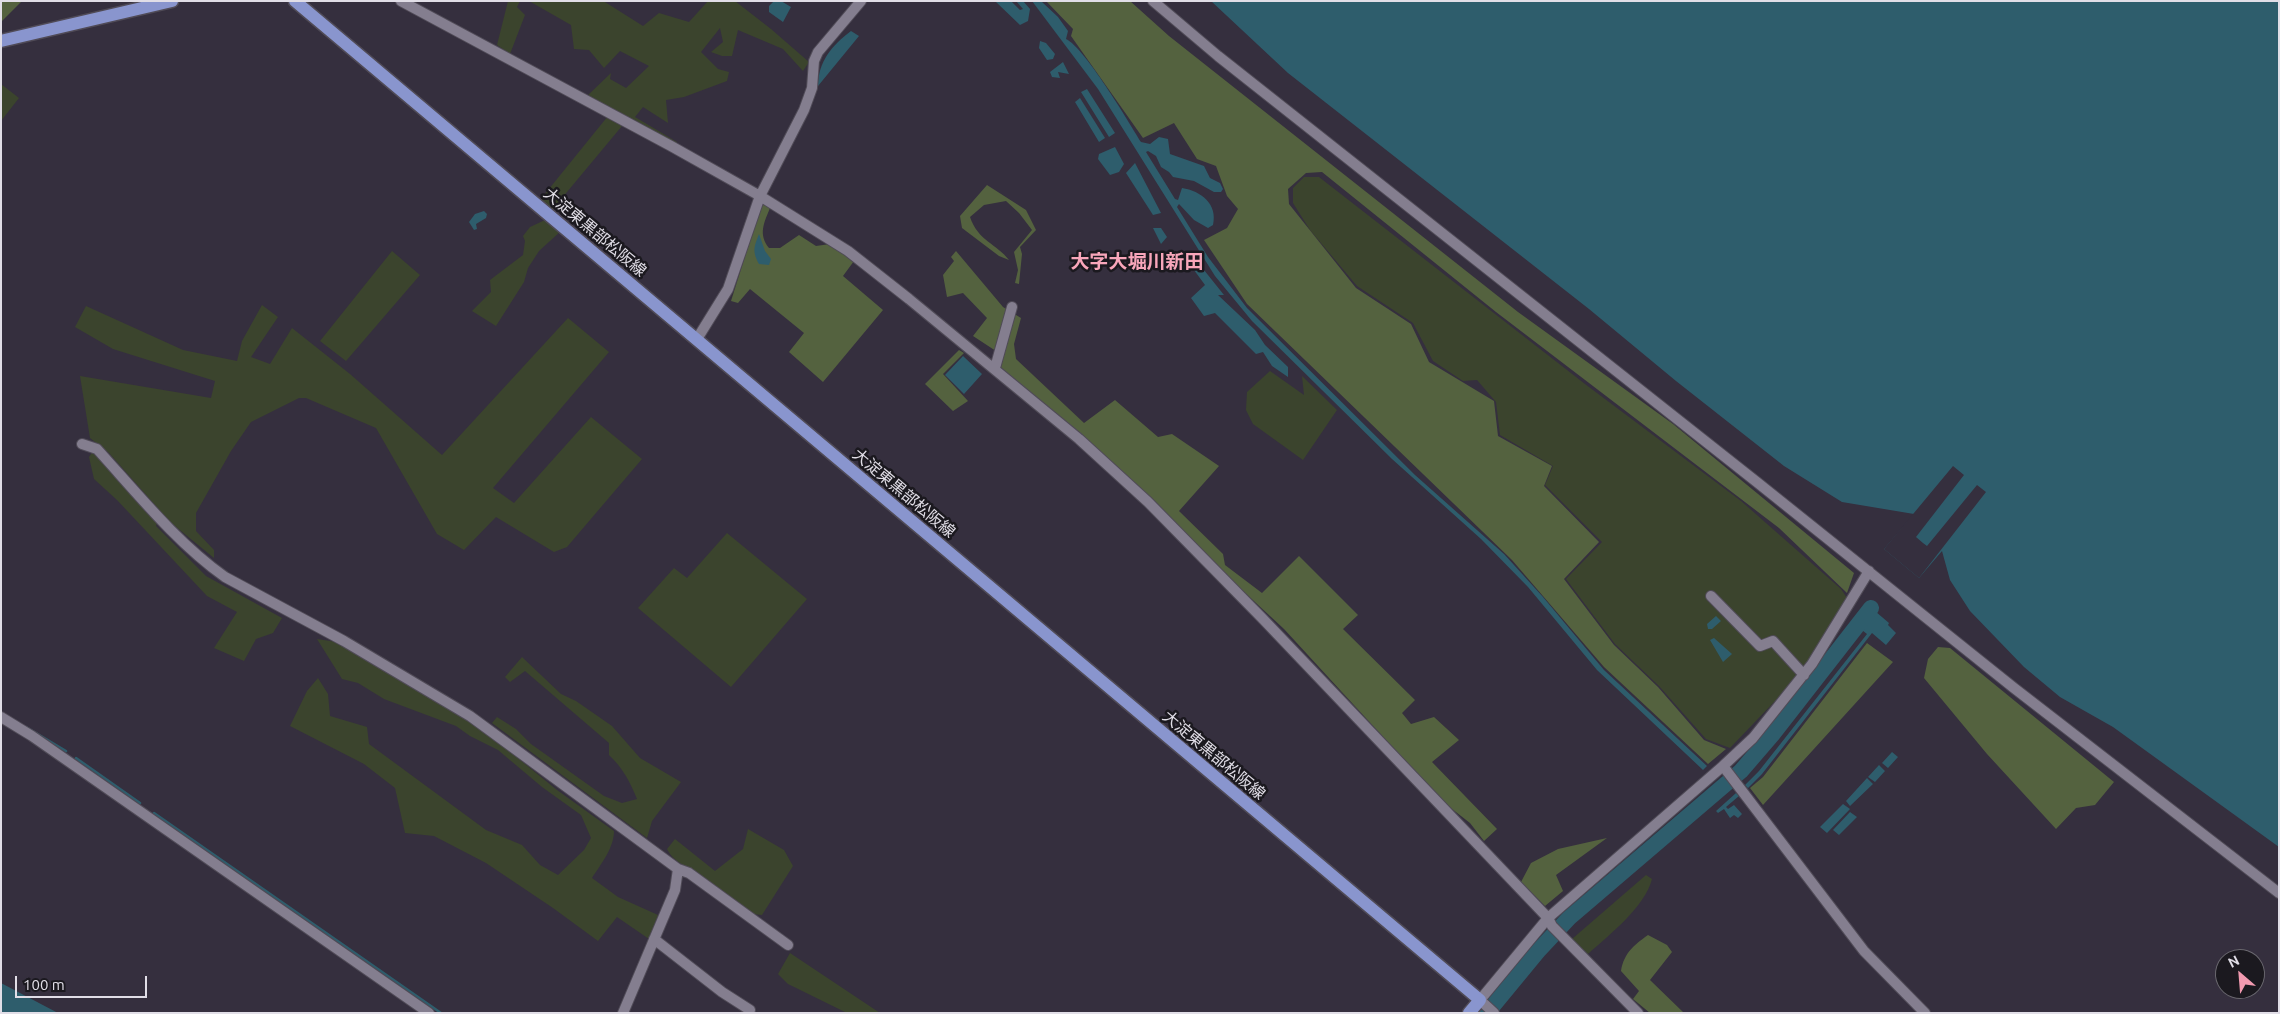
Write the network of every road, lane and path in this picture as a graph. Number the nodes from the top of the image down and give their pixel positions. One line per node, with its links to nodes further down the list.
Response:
1 (172, 1): 6 (main road)
2 (295, 1): 9 (main road, 大淀東黒部松阪線)
3 (401, 1): 7 (street)
4 (860, 1): 7 (street)
5 (1153, 1): 12 (street)
6 (1, 41)
7 (760, 196): 9 (street); 10 (street)
8 (1012, 307): 10 (street)
9 (697, 339): 22 (main road, 大淀東黒部松阪線)
10 (995, 368): 19 (street)
11 (82, 444): 17 (street)
12 (1868, 571): 14 (street); 18 (street)
13 (1711, 596): 14 (street)
14 (1804, 675): 16 (street)
15 (1, 717): 25 (street)
16 (1725, 768): 19 (street); 29 (street)
17 (678, 868): 20 (street); 21 (street)
18 (2279, 893)
19 (1550, 922): 22 (street); 28 (street)
20 (654, 939): 23 (street); 26 (street)
21 (788, 945)
22 (1482, 1002): 24 (street); 27 (main road)
23 (750, 1010)
24 (1494, 1012)
25 (429, 1013)
26 (623, 1013)
27 (1469, 1013)
28 (1638, 1013)
29 (1925, 1013)

